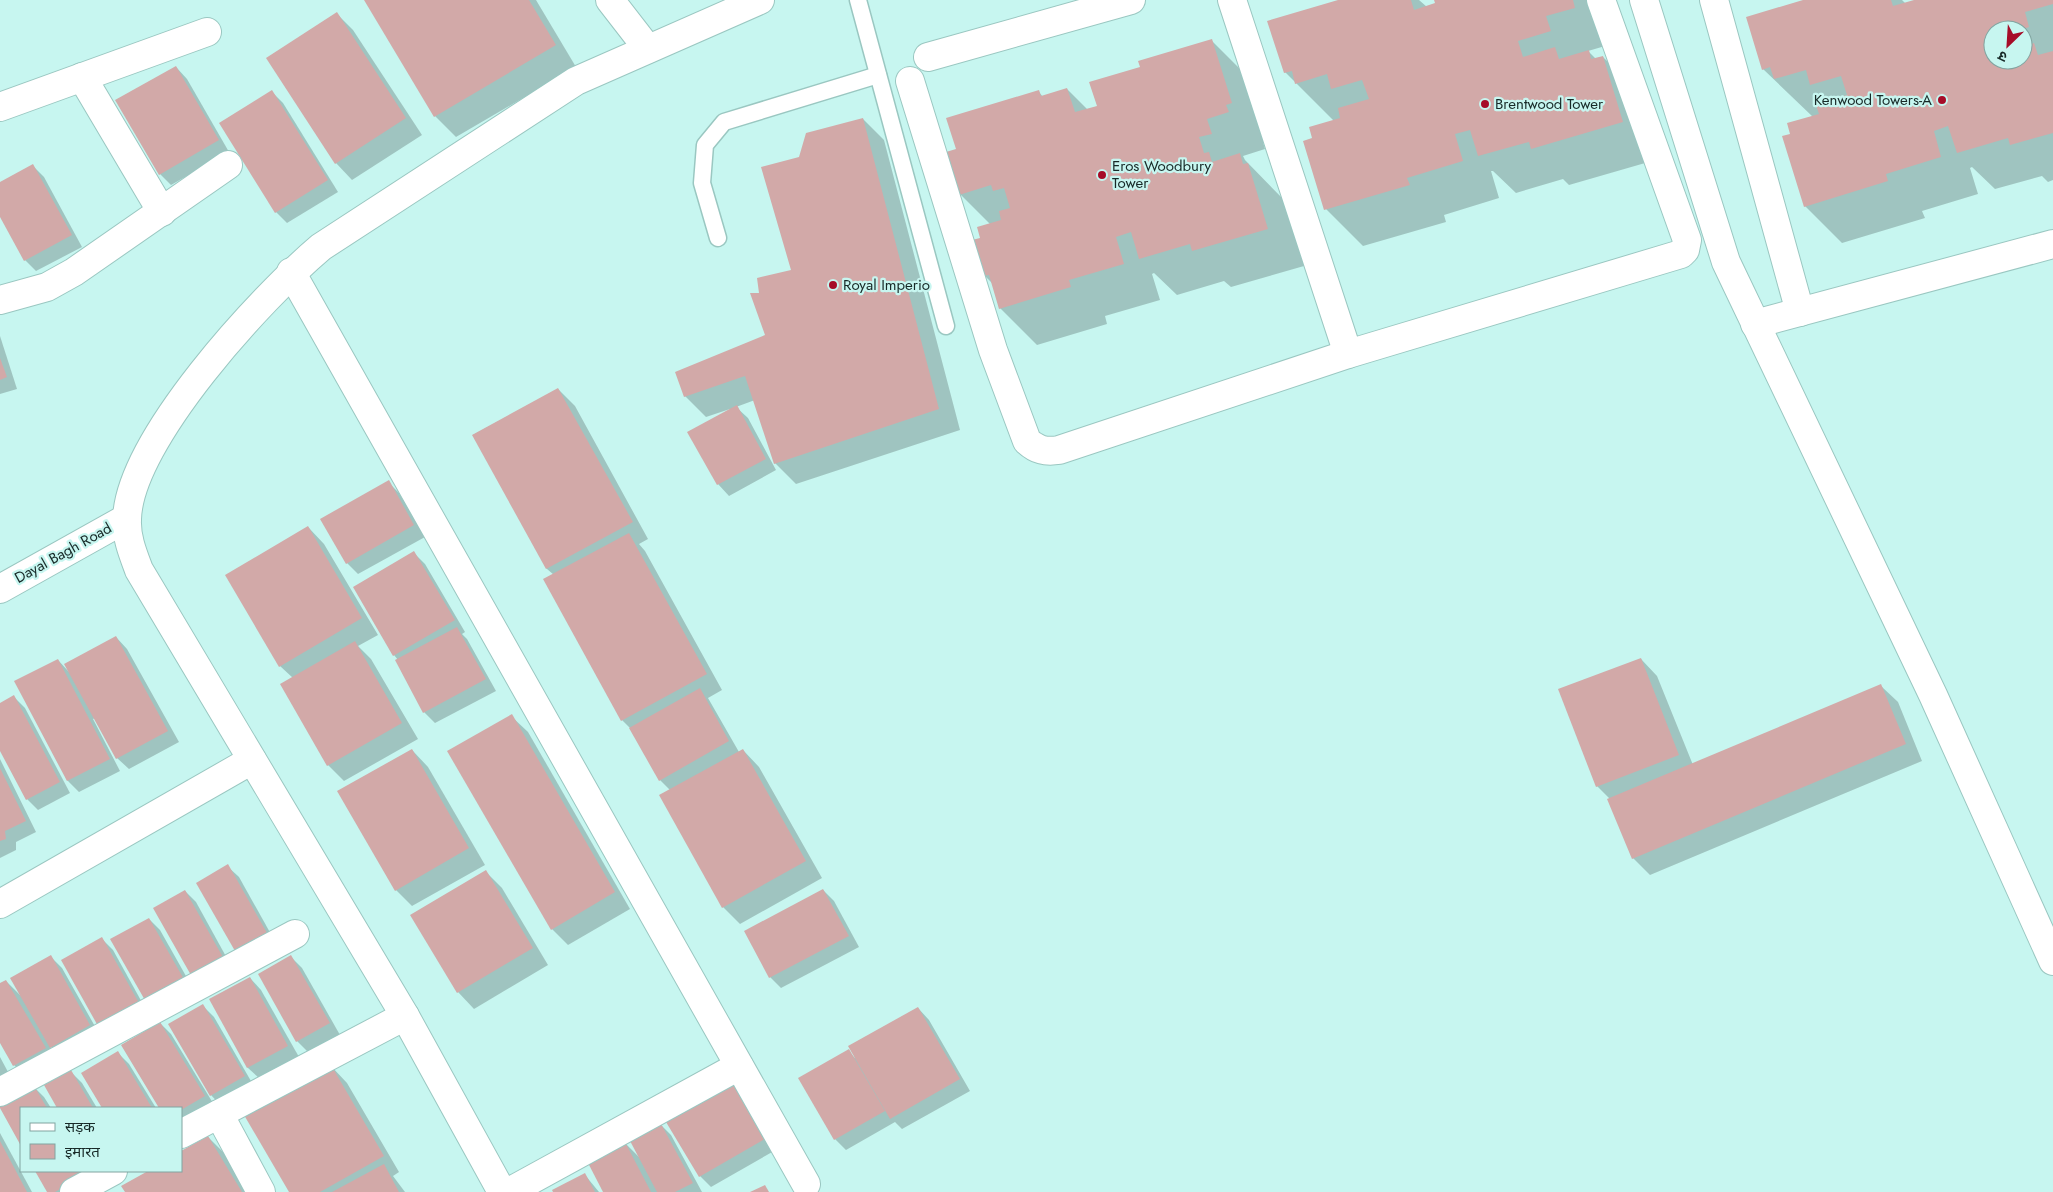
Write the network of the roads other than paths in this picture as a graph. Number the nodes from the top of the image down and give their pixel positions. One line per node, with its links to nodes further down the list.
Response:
1 (610, 0): 10 (street)
2 (760, 0): 10 (street)
3 (858, 0): 12 (lane)
4 (1131, 0): 11 (street)
5 (1232, 0): 25 (street)
6 (1601, 0): 25 (street)
7 (1644, 0): 23 (street)
8 (1714, 0): 22 (street)
9 (207, 32): 13 (street)
10 (648, 49): 20 (street)
11 (928, 57): 14 (lane)
12 (878, 75): 18 (lane); 24 (lane)
13 (82, 77): 15 (street); 17 (street)
14 (910, 81): 25 (street)
15 (0, 107)
16 (228, 166): 17 (street)
17 (162, 212): 21 (street)
18 (718, 238)
19 (2053, 244): 22 (street)
20 (291, 272): 26 (street); 33 (street)
21 (0, 300)
22 (1800, 312): 23 (street)
23 (1755, 324): 31 (street)
24 (946, 326)
25 (1348, 354)
26 (127, 518): 27 (street, Dayal Bagh Road); 28 (street)
27 (0, 589)
28 (252, 760): 29 (street); 32 (street)
29 (0, 904)
30 (295, 934): 34 (street)
31 (2053, 962)
32 (405, 1016): 35 (street); 41 (street)
33 (739, 1066): 38 (street); 42 (street)
34 (0, 1092)
35 (219, 1114): 36 (street); 40 (street)
36 (182, 1133)
37 (111, 1172): 39 (street)
38 (806, 1184)
39 (74, 1192)
40 (261, 1192)
41 (502, 1192)
42 (509, 1192)

